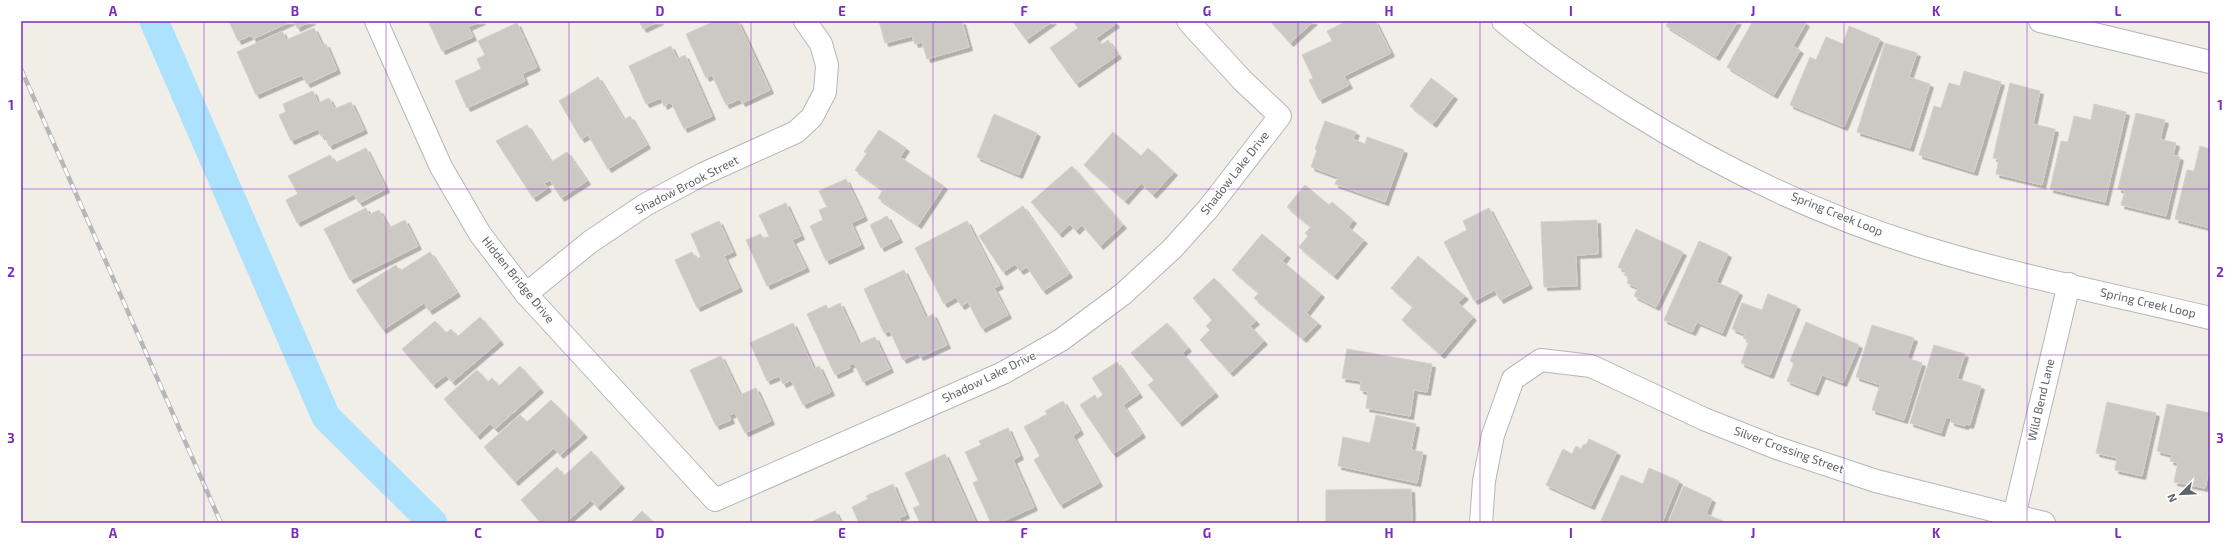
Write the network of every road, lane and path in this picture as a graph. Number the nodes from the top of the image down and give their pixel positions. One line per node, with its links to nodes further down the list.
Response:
1 (376, 21): 8 (street, Hidden Bridge Drive)
2 (805, 21): 8 (street, Shadow Brook Street)
3 (1188, 21): 10 (street, Shadow Lake Drive)
4 (1503, 21): 7 (street, Spring Creek Loop)
5 (2040, 21): 6 (street)
6 (2210, 62)
7 (2069, 284): 9 (street, Spring Creek Loop); 11 (street, Wild Bend Lane)
8 (526, 294): 10 (street, Hidden Bridge Drive)
9 (2210, 318)
10 (715, 500)
11 (2014, 516): 12 (street, Silver Crossing Street); 13 (street, Silver Crossing Street)
12 (1481, 523)
13 (2044, 523)

